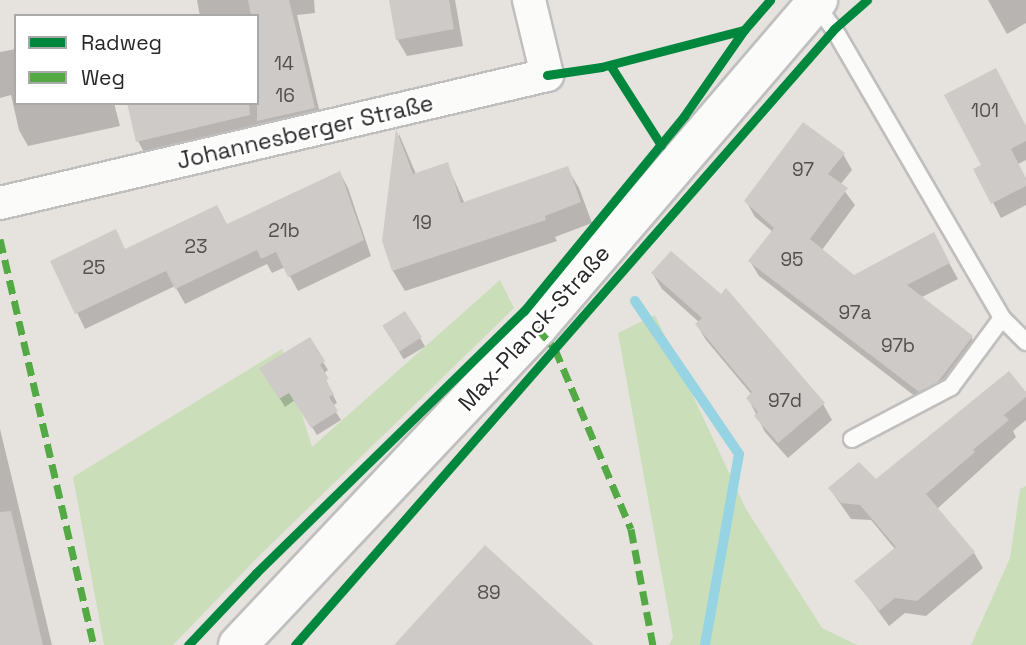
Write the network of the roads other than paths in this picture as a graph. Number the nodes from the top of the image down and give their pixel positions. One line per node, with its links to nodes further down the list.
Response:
1 (529, 0): 3 (street, Johannesberger Straße)
2 (816, 2): 4 (lane); 7 (street, Max-Planck-Straße)
3 (0, 203)
4 (1002, 318): 5 (lane); 6 (lane)
5 (1026, 342)
6 (852, 439)
7 (238, 645)

